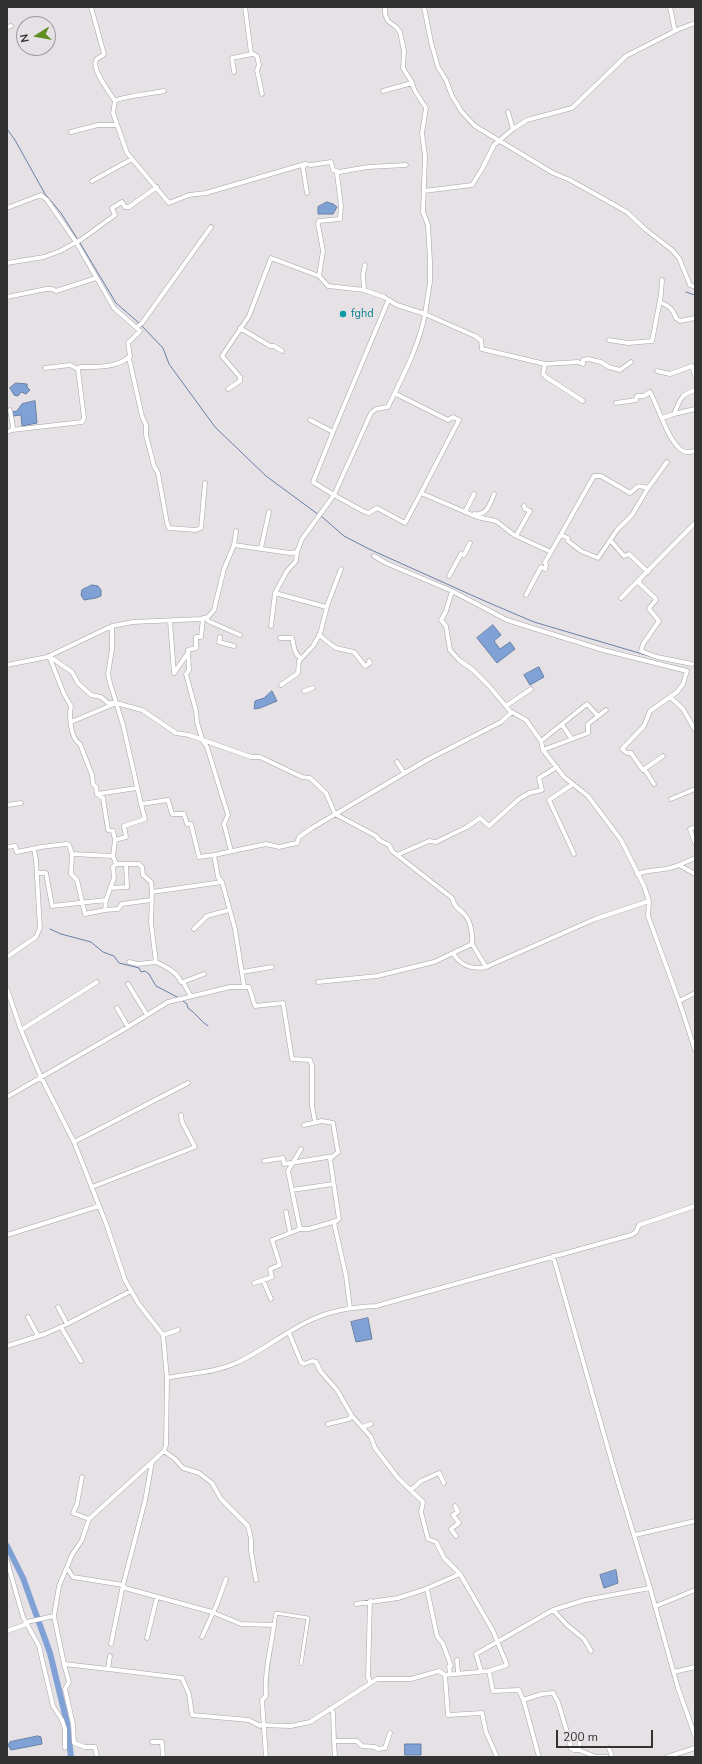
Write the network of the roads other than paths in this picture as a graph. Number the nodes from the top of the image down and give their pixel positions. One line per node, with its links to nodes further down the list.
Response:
1 (91, 7): 14 (street)
2 (245, 7): 8 (street)
3 (385, 7): 10 (street)
4 (424, 7): 19 (street)
5 (670, 7): 7 (street)
6 (695, 23): 7 (street)
7 (675, 31): 17 (street)
8 (252, 54): 9 (street); 13 (street)
9 (234, 72)
10 (412, 83): 12 (street); 26 (street)
11 (164, 91): 14 (street)
12 (383, 91)
13 (262, 94)
14 (115, 101): 16 (street)
15 (508, 112): 17 (street)
16 (117, 125): 18 (street); 20 (street)
17 (513, 129): 19 (street)
18 (70, 132)
19 (497, 141): 26 (street); 36 (street)
20 (132, 160): 24 (street); 25 (street)
21 (305, 164): 23 (street); 25 (street); 27 (street)
22 (406, 165): 23 (street)
23 (339, 172): 33 (street)
24 (92, 181)
25 (157, 187): 30 (street)
26 (424, 191): 41 (street)
27 (307, 193)
28 (7, 208): 30 (street)
29 (211, 227): 43 (street)
30 (78, 241): 31 (street); 34 (street)
31 (7, 263)
32 (365, 265): 37 (street)
33 (319, 276): 37 (street); 44 (street)
34 (96, 278): 38 (street); 43 (street)
35 (662, 280): 40 (street)
36 (695, 287)
37 (364, 290): 39 (street)
38 (7, 297)
39 (388, 301): 41 (street); 66 (street)
40 (660, 302): 42 (street); 45 (street)
41 (425, 314): 49 (street); 56 (street)
42 (695, 318)
43 (137, 327): 47 (street)
44 (240, 328): 46 (street); 54 (street)
45 (609, 340)
46 (282, 351)
47 (129, 358): 51 (street); 69 (street)
48 (631, 362): 49 (street)
49 (545, 364): 57 (street)
50 (45, 368): 51 (street)
51 (78, 369): 64 (street)
52 (657, 371): 53 (street)
53 (695, 375)
54 (228, 389)
55 (695, 390): 61 (street)
56 (394, 395): 71 (street); 74 (street)
57 (583, 401)
58 (616, 403): 62 (street)
59 (695, 409): 61 (street)
60 (10, 410): 64 (street)
61 (674, 414): 62 (street)
62 (662, 418): 67 (street)
63 (310, 420): 66 (street)
64 (12, 430): 65 (street)
65 (7, 432)
66 (333, 432): 74 (street)
67 (695, 451)
68 (667, 462): 70 (street)
69 (206, 484)
70 (648, 488): 81 (street); 83 (street)
71 (421, 493): 74 (street); 77 (street)
72 (474, 494): 77 (street)
73 (494, 494): 78 (street)
74 (334, 495): 87 (street)
75 (524, 506): 82 (street)
76 (270, 512): 86 (street)
77 (465, 512): 78 (street)
78 (472, 515): 82 (street)
79 (695, 523): 91 (street)
80 (236, 531): 85 (street)
81 (561, 535): 83 (street); 88 (street)
82 (516, 536): 88 (street)
83 (611, 541): 91 (street)
84 (470, 543): 92 (street)
85 (234, 545): 86 (street); 99 (street)
86 (261, 548): 87 (street)
87 (297, 552): 95 (street)
88 (551, 552): 96 (street)
89 (374, 556): 94 (street)
90 (341, 569): 98 (street)
91 (648, 572): 93 (street)
92 (449, 576)
93 (640, 579): 97 (street); 112 (street)
94 (452, 591): 118 (street); 120 (street)
95 (275, 593): 98 (street); 102 (street)
96 (526, 595)
97 (621, 598)
98 (326, 607): 103 (street)
99 (205, 618): 100 (street); 104 (street); 108 (street)
100 (170, 621): 101 (street); 108 (street)
101 (112, 626): 109 (street); 119 (street)
102 (271, 626)
103 (319, 634): 110 (street); 111 (street)
104 (240, 635)
105 (220, 636): 107 (street)
106 (280, 638): 110 (street)
107 (234, 646)
108 (188, 653): 127 (street)
109 (49, 656): 113 (street); 119 (street); 124 (street)
110 (301, 658): 114 (street)
111 (369, 661)
112 (692, 664)
113 (7, 666)
114 (281, 685)
115 (313, 688): 117 (street)
116 (531, 689): 120 (street)
117 (304, 691)
118 (670, 697): 126 (street); 134 (street)
119 (116, 703): 124 (street); 127 (street); 138 (street)
120 (506, 706): 122 (street)
121 (606, 710): 123 (street)
122 (512, 712): 129 (street); 135 (street)
123 (598, 716): 125 (street); 128 (street)
124 (71, 722): 140 (street)
125 (562, 725): 128 (street); 129 (street)
126 (695, 730)
127 (202, 739): 145 (street); 151 (street)
128 (572, 739): 130 (street)
129 (541, 741): 130 (street)
130 (543, 750): 133 (street)
131 (663, 756): 134 (street)
132 (397, 762): 135 (street)
133 (557, 767): 136 (street); 155 (street)
134 (645, 770): 137 (street)
135 (404, 773): 145 (street)
136 (573, 784): 153 (street); 162 (street)
137 (654, 784)
138 (137, 788): 140 (street); 143 (street)
139 (695, 788): 141 (street)
140 (97, 794): 147 (street)
141 (672, 799)
142 (21, 803): 144 (street)
143 (141, 804): 147 (street); 154 (street)
144 (7, 805)
145 (335, 814): 151 (street); 155 (street)
146 (695, 827): 148 (street)
147 (115, 840): 156 (street)
148 (695, 843)
149 (7, 847): 150 (street)
150 (34, 849): 152 (street); 161 (street)
151 (231, 851): 154 (street)
152 (72, 854): 156 (street); 170 (street)
153 (574, 854)
154 (214, 855): 164 (street)
155 (396, 855): 174 (street)
156 (113, 856): 158 (street)
157 (695, 858): 160 (street)
158 (116, 864): 159 (street); 165 (street)
159 (126, 865): 165 (street); 166 (street)
160 (679, 865): 162 (street); 163 (street)
161 (37, 873): 170 (street); 176 (street)
162 (637, 874): 169 (street)
163 (695, 874)
164 (222, 882): 166 (street); 172 (street)
165 (110, 888): 167 (street)
166 (152, 892): 168 (street)
167 (106, 900): 170 (street); 171 (street)
168 (151, 900): 171 (street); 178 (street)
169 (649, 902): 179 (street); 191 (street)
170 (83, 903): 171 (street)
171 (105, 910)
172 (229, 910): 173 (street); 181 (street)
173 (194, 929)
174 (472, 944): 175 (street); 179 (street)
175 (453, 953): 179 (street); 185 (street)
176 (7, 957)
177 (129, 962): 178 (street)
178 (156, 962): 184 (street)
179 (486, 966)
180 (272, 967): 181 (street)
181 (242, 972): 187 (street)
182 (204, 974): 184 (street)
183 (97, 982): 195 (street)
184 (183, 982): 190 (street)
185 (318, 982)
186 (128, 984): 193 (street)
187 (244, 986): 190 (street); 201 (street)
188 (7, 989): 195 (street)
189 (695, 993): 191 (street)
190 (190, 995): 193 (street)
191 (679, 1001): 196 (street)
192 (117, 1008): 194 (street)
193 (147, 1015): 194 (street)
194 (128, 1027): 197 (street)
195 (21, 1030): 197 (street)
196 (695, 1048)
197 (41, 1077): 199 (street); 203 (street)
198 (188, 1083): 203 (street)
199 (7, 1097)
200 (181, 1115): 209 (street)
201 (315, 1122): 202 (street); 205 (street)
202 (304, 1124)
203 (74, 1142): 209 (street)
204 (301, 1149): 207 (street)
205 (334, 1156): 207 (street); 208 (street)
206 (264, 1161): 207 (street)
207 (294, 1162): 210 (street)
208 (333, 1184): 210 (street); 214 (street)
209 (92, 1187): 211 (street)
210 (292, 1190): 215 (street)
211 (99, 1206): 217 (street); 221 (street)
212 (695, 1206): 218 (street)
213 (286, 1212): 216 (street)
214 (336, 1221): 215 (street); 224 (street)
215 (300, 1229): 216 (street)
216 (290, 1233): 219 (street)
217 (7, 1235)
218 (553, 1256): 224 (street); 247 (street)
219 (263, 1280): 220 (street); 222 (street)
220 (254, 1283)
221 (131, 1292): 226 (street); 230 (street)
222 (271, 1300)
223 (58, 1307): 226 (street)
224 (350, 1308): 229 (street)
225 (28, 1316): 231 (street)
226 (67, 1324): 227 (street)
227 (61, 1327): 231 (street); 233 (street)
228 (178, 1330): 230 (street)
229 (289, 1333): 234 (street); 235 (street)
230 (163, 1335): 234 (street)
231 (38, 1336): 232 (street)
232 (7, 1346)
233 (81, 1361)
234 (167, 1378): 239 (street)
235 (352, 1416): 236 (street); 238 (street)
236 (328, 1424)
237 (371, 1424): 238 (street)
238 (362, 1427): 243 (street)
239 (164, 1451): 240 (street); 253 (street)
240 (152, 1462): 245 (street); 254 (street)
241 (82, 1477): 245 (street)
242 (444, 1483): 243 (street)
243 (411, 1490): 251 (street)
244 (455, 1506): 248 (street)
245 (89, 1518): 250 (street)
246 (695, 1521): 247 (street)
247 (635, 1535): 255 (street)
248 (456, 1536)
249 (7, 1561): 265 (street)
250 (67, 1568): 254 (street); 264 (street)
251 (460, 1574): 256 (street); 270 (street)
252 (226, 1579): 263 (street)
253 (256, 1580)
254 (123, 1585): 258 (street); 271 (street)
255 (650, 1588): 261 (street); 262 (street)
256 (426, 1589): 259 (street); 283 (street)
257 (695, 1590): 261 (street)
258 (157, 1596): 263 (street); 269 (street)
259 (370, 1601): 260 (street); 284 (street)
260 (356, 1604)
261 (656, 1606): 281 (street)
262 (553, 1610): 270 (street); 272 (street)
263 (212, 1612): 266 (street); 268 (street)
264 (54, 1616): 265 (street); 275 (street)
265 (27, 1622): 267 (street); 293 (street)
266 (274, 1625): 276 (street); 287 (street)
267 (7, 1631)
268 (202, 1637)
269 (147, 1638)
270 (498, 1642): 279 (street); 280 (street)
271 (111, 1644)
272 (591, 1651)
273 (110, 1656): 278 (street)
274 (457, 1660): 282 (street)
275 (64, 1664): 278 (street); 297 (street)
276 (301, 1664)
277 (695, 1667): 281 (street)
278 (108, 1669): 287 (street)
279 (481, 1671): 280 (street); 282 (street)
280 (489, 1671): 285 (street)
281 (674, 1672): 290 (street)
282 (458, 1674): 283 (street)
283 (448, 1675): 284 (street); 301 (street)
284 (371, 1683): 286 (street)
285 (523, 1700): 289 (street); 302 (street)
286 (331, 1708): 287 (street); 291 (street)
287 (264, 1726): 299 (street)
288 (390, 1733): 291 (street)
289 (568, 1735): 296 (street); 296 (street)
290 (695, 1736)
291 (334, 1741): 300 (street)
292 (152, 1742): 298 (street)
293 (65, 1748)
294 (609, 1748): 304 (street)
295 (695, 1748): 305 (street)
296 (579, 1750): 303 (street)
297 (97, 1757)
298 (163, 1757)
299 (266, 1757)
300 (335, 1757)
301 (497, 1757)
302 (539, 1757)
303 (607, 1757)
304 (612, 1757)
305 (667, 1757)

